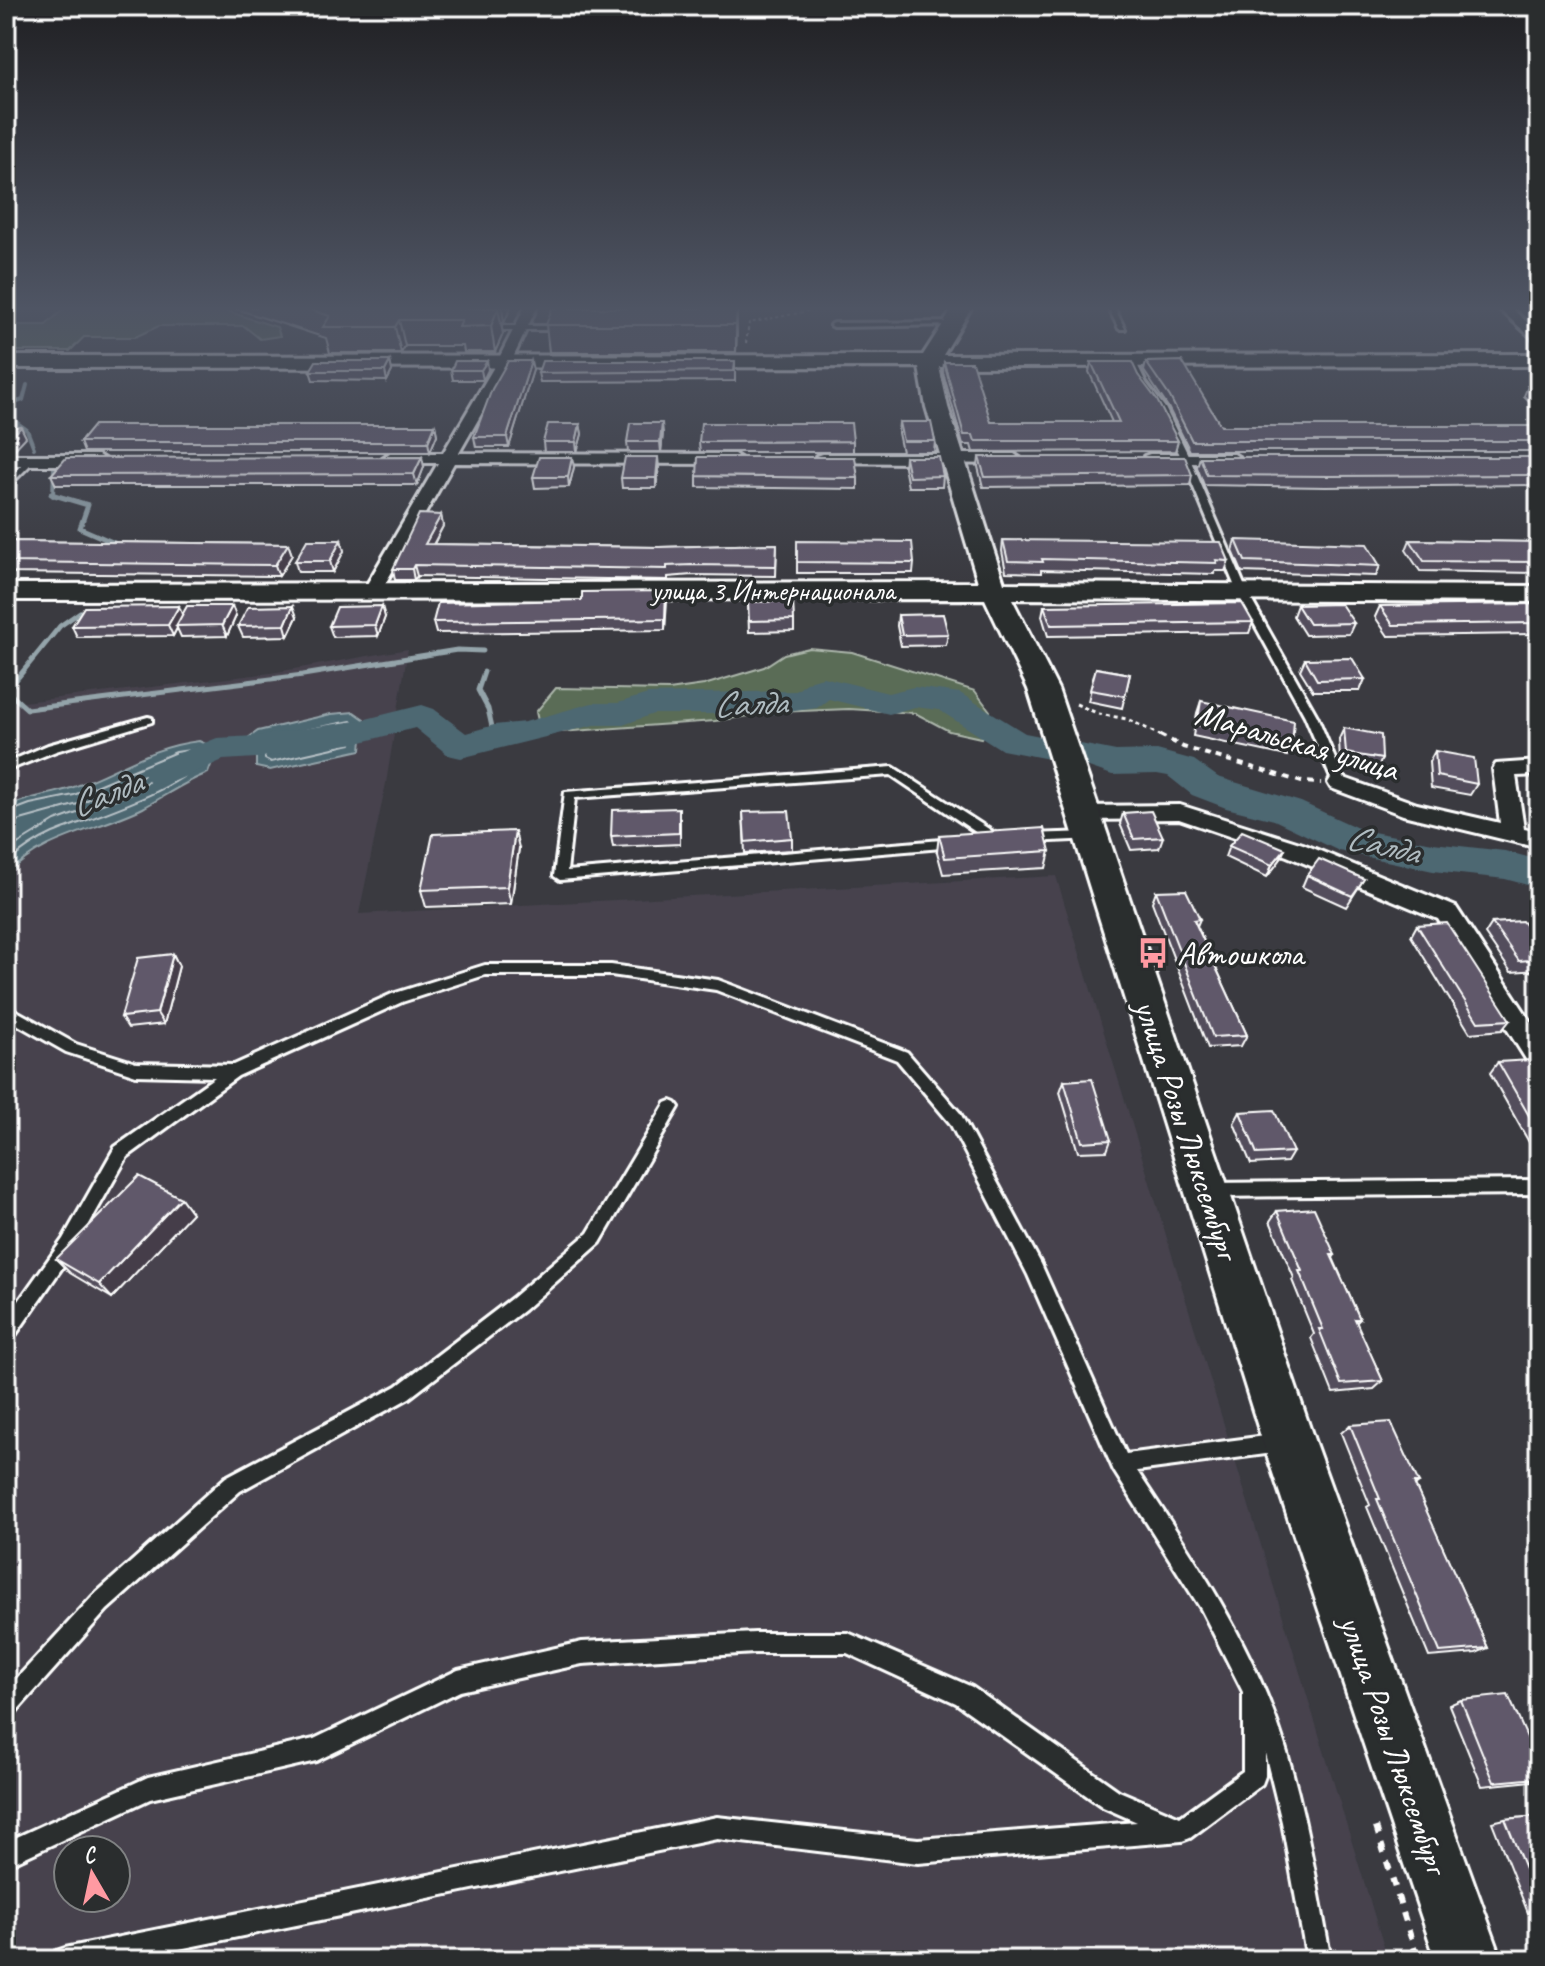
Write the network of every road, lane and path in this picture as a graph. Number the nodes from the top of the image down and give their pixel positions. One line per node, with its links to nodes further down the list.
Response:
1 (483, 399): 5 (street)
2 (935, 399): 8 (street, улица Розы Люксембург)
3 (1154, 399): 11 (lane)
4 (372, 458): 5 (street)
5 (449, 458): 6 (street); 17 (street)
6 (752, 459)
7 (800, 459): 8 (street)
8 (955, 459): 9 (street); 19 (street, улица Розы Люксембург)
9 (1032, 459)
10 (1140, 459): 11 (street)
11 (1186, 459): 12 (street); 20 (lane)
12 (1248, 459)
13 (6, 460): 14 (street)
14 (31, 460): 15 (street); 16 (lane)
15 (109, 460)
16 (6, 486)
17 (372, 591): 18 (street, улица 3 Интернационала); 19 (street, улица 3 Интернационала)
18 (6, 592)
19 (994, 592): 20 (street, улица 3 Интернационала); 22 (street, улица Розы Люксембург)
20 (1243, 594): 21 (street, улица 3 Интернационала); 26 (lane)
21 (1539, 594)
22 (1043, 689): 26 (path, Маральская улица); 27 (street, улица Розы Люксембург)
23 (148, 720): 24 (lane)
24 (6, 767)
25 (1539, 768): 28 (street)
26 (1339, 783): 28 (street, Маральская улица)
27 (1086, 825): 29 (lane); 34 (street); 38 (street, улица Розы Люксембург)
28 (1513, 835): 30 (street, Маральская улица)
29 (996, 840): 31 (lane); 32 (lane)
30 (1539, 840)
31 (980, 841)
32 (965, 842)
33 (6, 1011): 35 (lane)
34 (1539, 1056)
35 (235, 1071): 39 (lane); 41 (lane)
36 (671, 1107): 43 (lane)
37 (1539, 1187): 38 (lane)
38 (1207, 1190): 40 (street, улица Розы Люксембург)
39 (6, 1334)
40 (1289, 1443): 41 (lane); 48 (street, улица Розы Люксембург)
41 (1121, 1464): 42 (lane)
42 (1254, 1691): 44 (lane); 47 (lane)
43 (6, 1706)
44 (1182, 1830): 45 (lane); 46 (lane)
45 (6, 1854)
46 (65, 1960)
47 (1319, 1960)
48 (1469, 1960)

